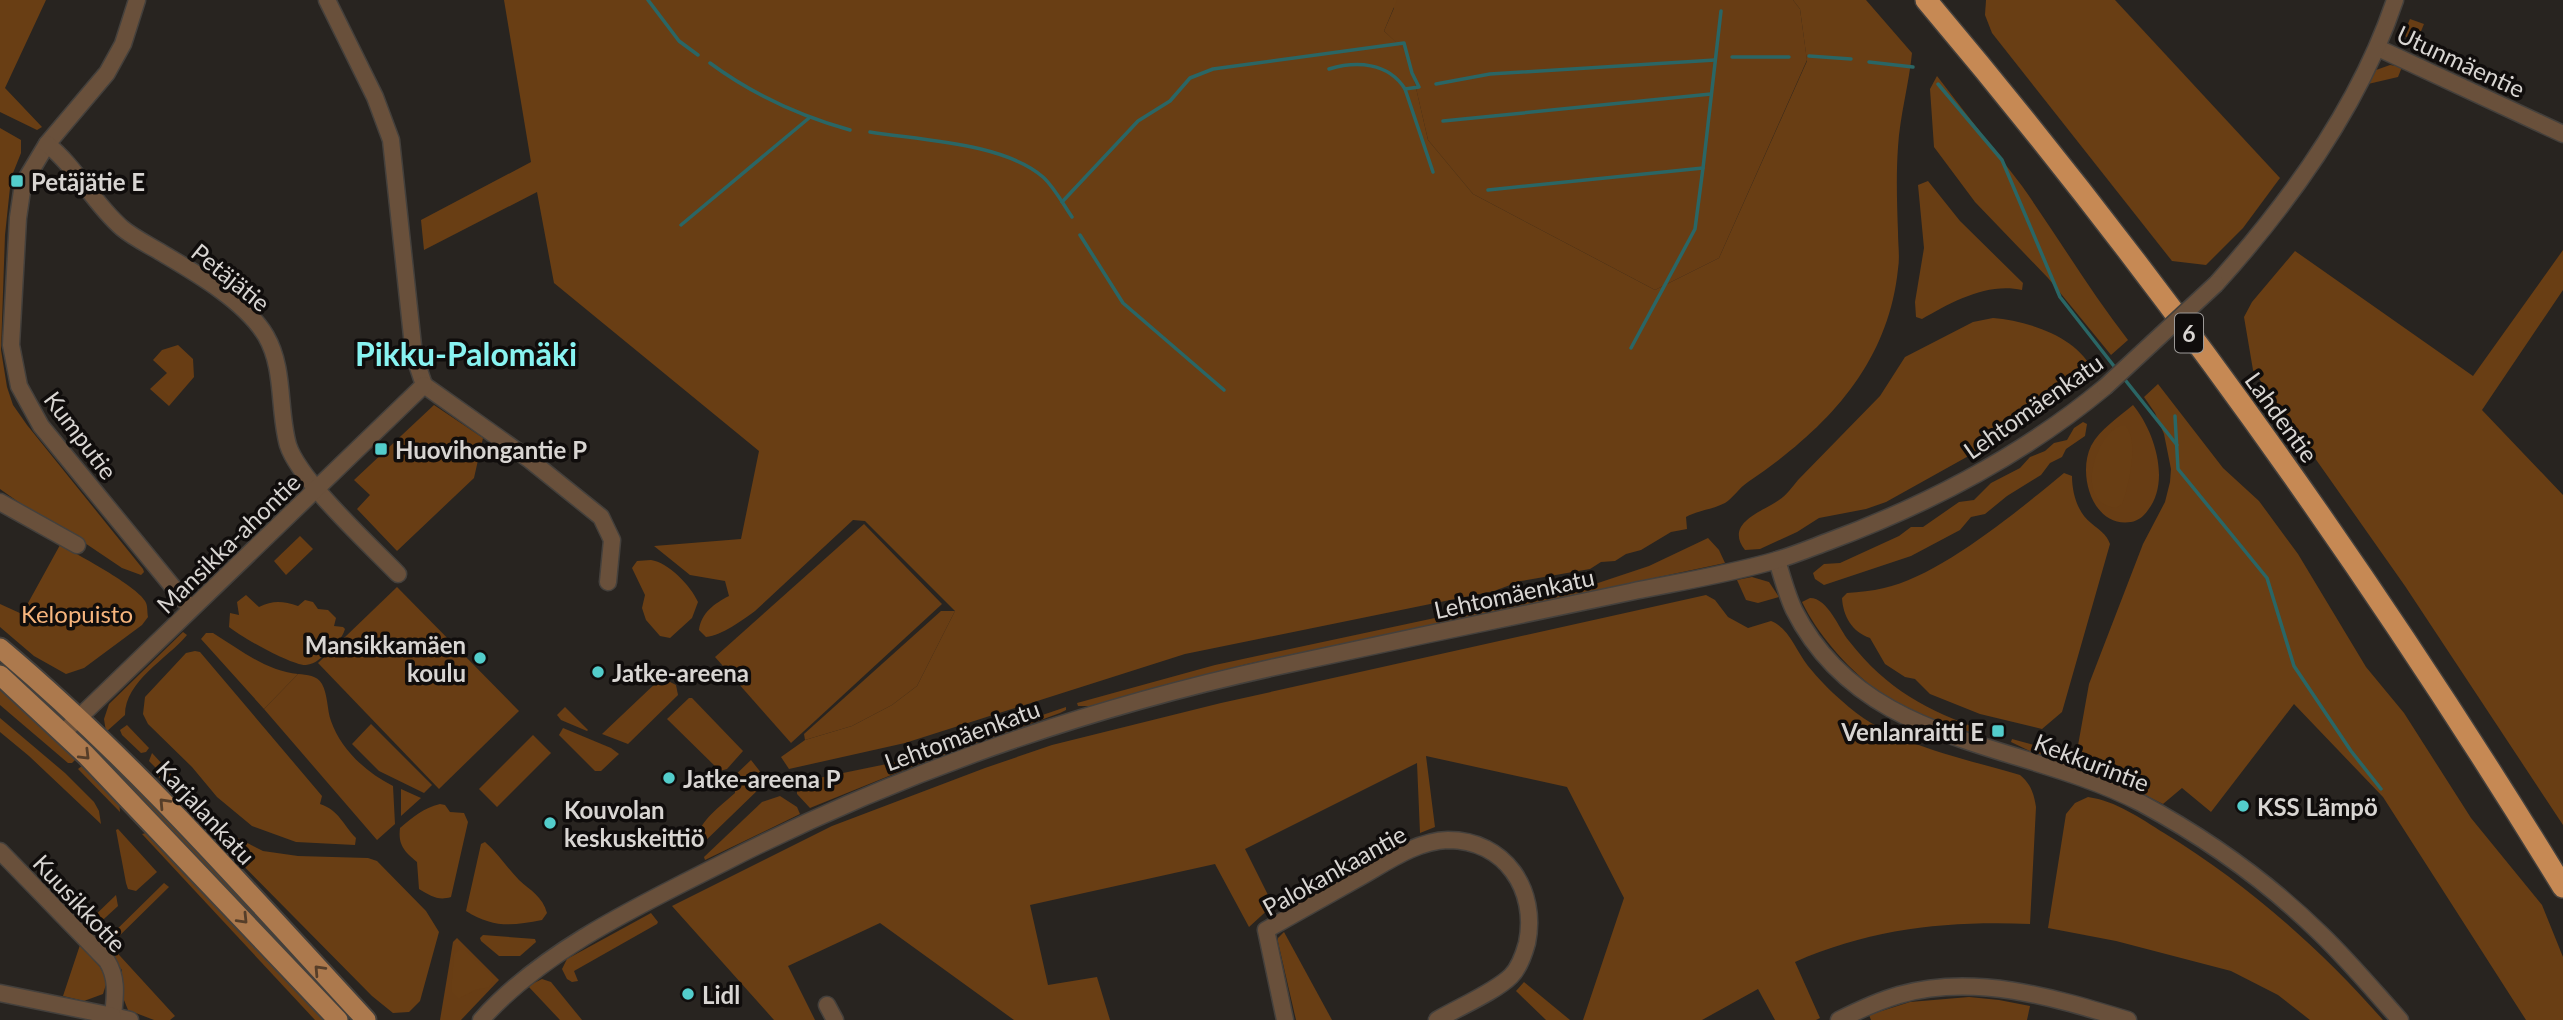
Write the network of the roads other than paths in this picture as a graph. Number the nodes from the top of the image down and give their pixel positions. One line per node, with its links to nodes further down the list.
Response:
1 (137, 0): 7 (street, Kumputie)
2 (327, 0): 8 (street)
3 (1926, 0): 21 (highway, Lahdentie / 6)
4 (2395, 0): 5 (street, Lehtomäenkatu)
5 (2378, 48): 6 (street, Utunmäentie); 12 (street, Lehtomäenkatu, bridge)
6 (2563, 134)
7 (47, 144): 9 (street, Petäjätie); 15 (street, Kumputie)
8 (424, 385): 9 (street, Mansikka-ahontie); 14 (street)
9 (317, 489): 13 (street, Petäjätie); 15 (street, Mansikka-ahontie)
10 (0, 502): 11 (street)
11 (77, 545)
12 (1777, 560): 28 (street, Lehtomäenkatu); 34 (street, Kekkurintie)
13 (398, 574)
14 (608, 582)
15 (191, 609): 18 (street, Mansikka-ahontie)
16 (0, 648): 18 (main road, Karjalankatu)
17 (0, 675): 19 (main road, Karjalankatu)
18 (78, 717): 19 (street, Mansikka-ahontie); 27 (main road, Karjalankatu, one-way to 18)
19 (63, 733): 26 (main road, Karjalankatu, one-way to 26)
20 (0, 851): 25 (street, Kuusikkotie)
21 (2563, 887)
22 (0, 993): 25 (street)
23 (827, 1004): 29 (street)
24 (2096, 1016): 32 (street); 33 (street)
25 (122, 1018)
26 (338, 1020)
27 (366, 1020)
28 (481, 1020)
29 (835, 1020)
30 (1285, 1020): 31 (street, Palokankaantie)
31 (1437, 1020)
32 (1839, 1020)
33 (2127, 1020)
34 (2400, 1020)

